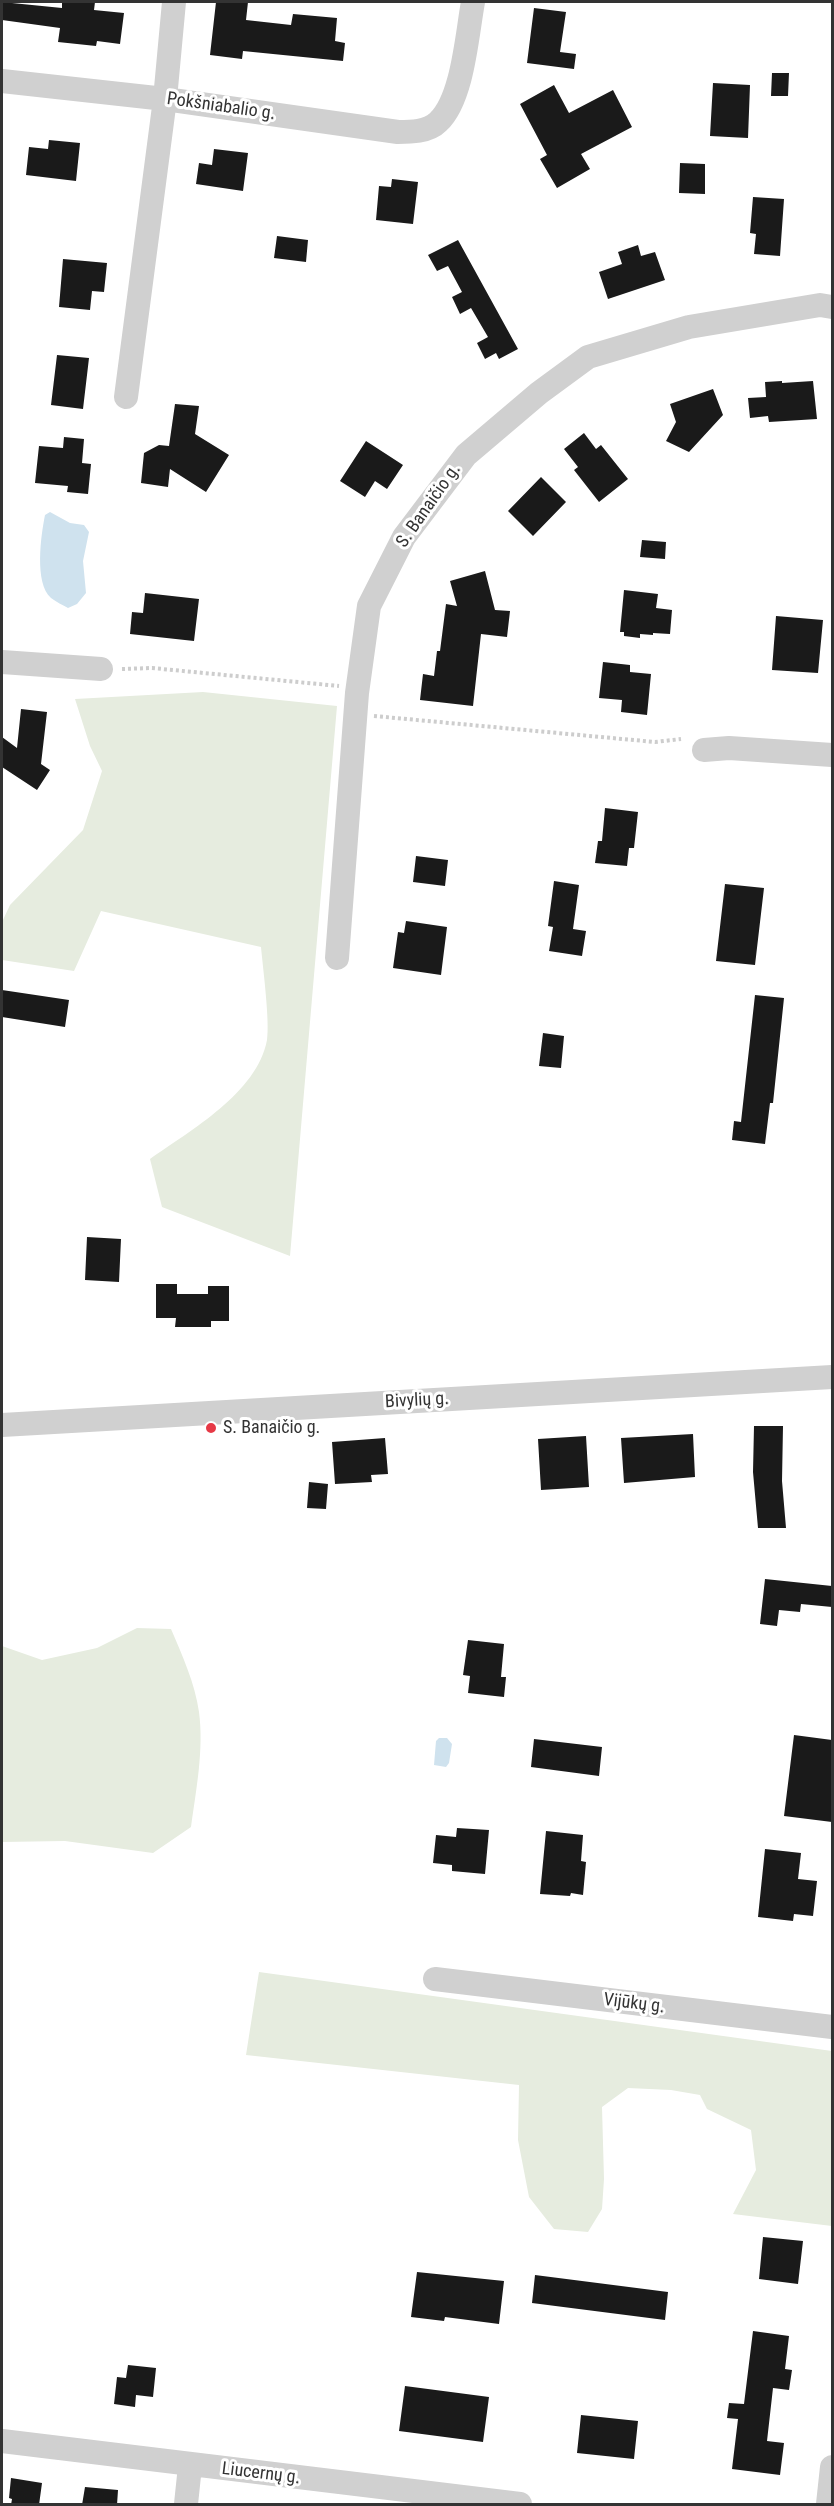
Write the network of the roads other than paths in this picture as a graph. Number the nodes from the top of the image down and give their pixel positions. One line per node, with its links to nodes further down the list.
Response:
1 (174, 2): 4 (street)
2 (473, 2): 4 (street, Pokšniabalio g.)
3 (2, 81): 4 (street, Pokšniabalio g.)
4 (165, 99): 6 (street)
5 (832, 307): 11 (street, S. Banaičio g.)
6 (126, 397)
7 (2, 662): 8 (street)
8 (101, 669)
9 (704, 750): 10 (street)
10 (832, 755)
11 (337, 958)
12 (832, 1377): 13 (street, Bivylių g.)
13 (2, 1425)
14 (435, 1980): 15 (street, Vijūkų g.)
15 (832, 2027)
16 (2, 2441): 17 (street, Liucernų g.)
17 (190, 2466): 19 (street); 20 (street, Liucernų g.)
18 (832, 2467): 21 (street)
19 (186, 2505)
20 (520, 2505)
21 (828, 2505)

